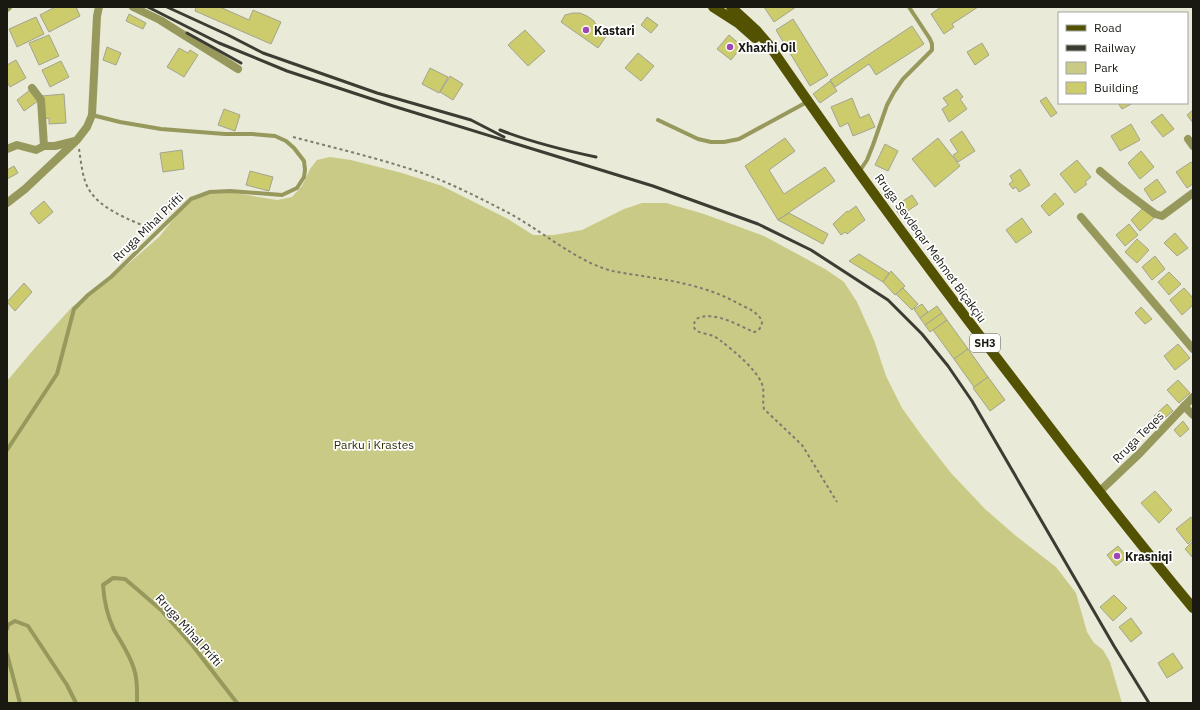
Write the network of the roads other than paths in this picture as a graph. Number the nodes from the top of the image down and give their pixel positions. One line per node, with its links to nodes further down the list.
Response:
1 (99, 7): 10 (street)
2 (134, 7): 6 (street)
3 (713, 7): 7 (main road, SH3)
4 (731, 7): 7 (main road, SH3)
5 (909, 7): 18 (lane)
6 (238, 69)
7 (786, 70): 9 (main road, Rruga Sevdeqar Mehmet Biçakçiu / SH3)
8 (32, 88): 14 (street)
9 (808, 101): 11 (lane); 18 (main road, Rruga Sevdeqar Mehmet Biçakçiu / SH3)
10 (92, 115): 13 (street); 26 (lane, Rruga Mihal Prifti)
11 (658, 120)
12 (1188, 139): 15 (street)
13 (77, 140): 14 (street); 20 (street)
14 (44, 146): 16 (street)
15 (1193, 146)
16 (7, 149)
17 (1100, 171): 19 (street)
18 (859, 172): 27 (main road, Rruga Sevdeqar Mehmet Biçakçiu / SH3)
19 (1193, 193)
20 (7, 203)
21 (1081, 217): 22 (street)
22 (1193, 349)
23 (1193, 397): 24 (street, Rruga Teqes)
24 (1184, 406): 25 (street); 27 (street, Rruga Teqes)
25 (1193, 415)
26 (7, 450)
27 (1099, 492): 28 (main road, Rruga Sevdeqar Mehmet Biçakçiu / SH3)
28 (1193, 608)
29 (7, 629): 32 (lane)
30 (7, 654): 31 (lane)
31 (20, 703)
32 (76, 703)
33 (137, 703): 34 (lane, Rruga Mihal Prifti)
34 (237, 703)

